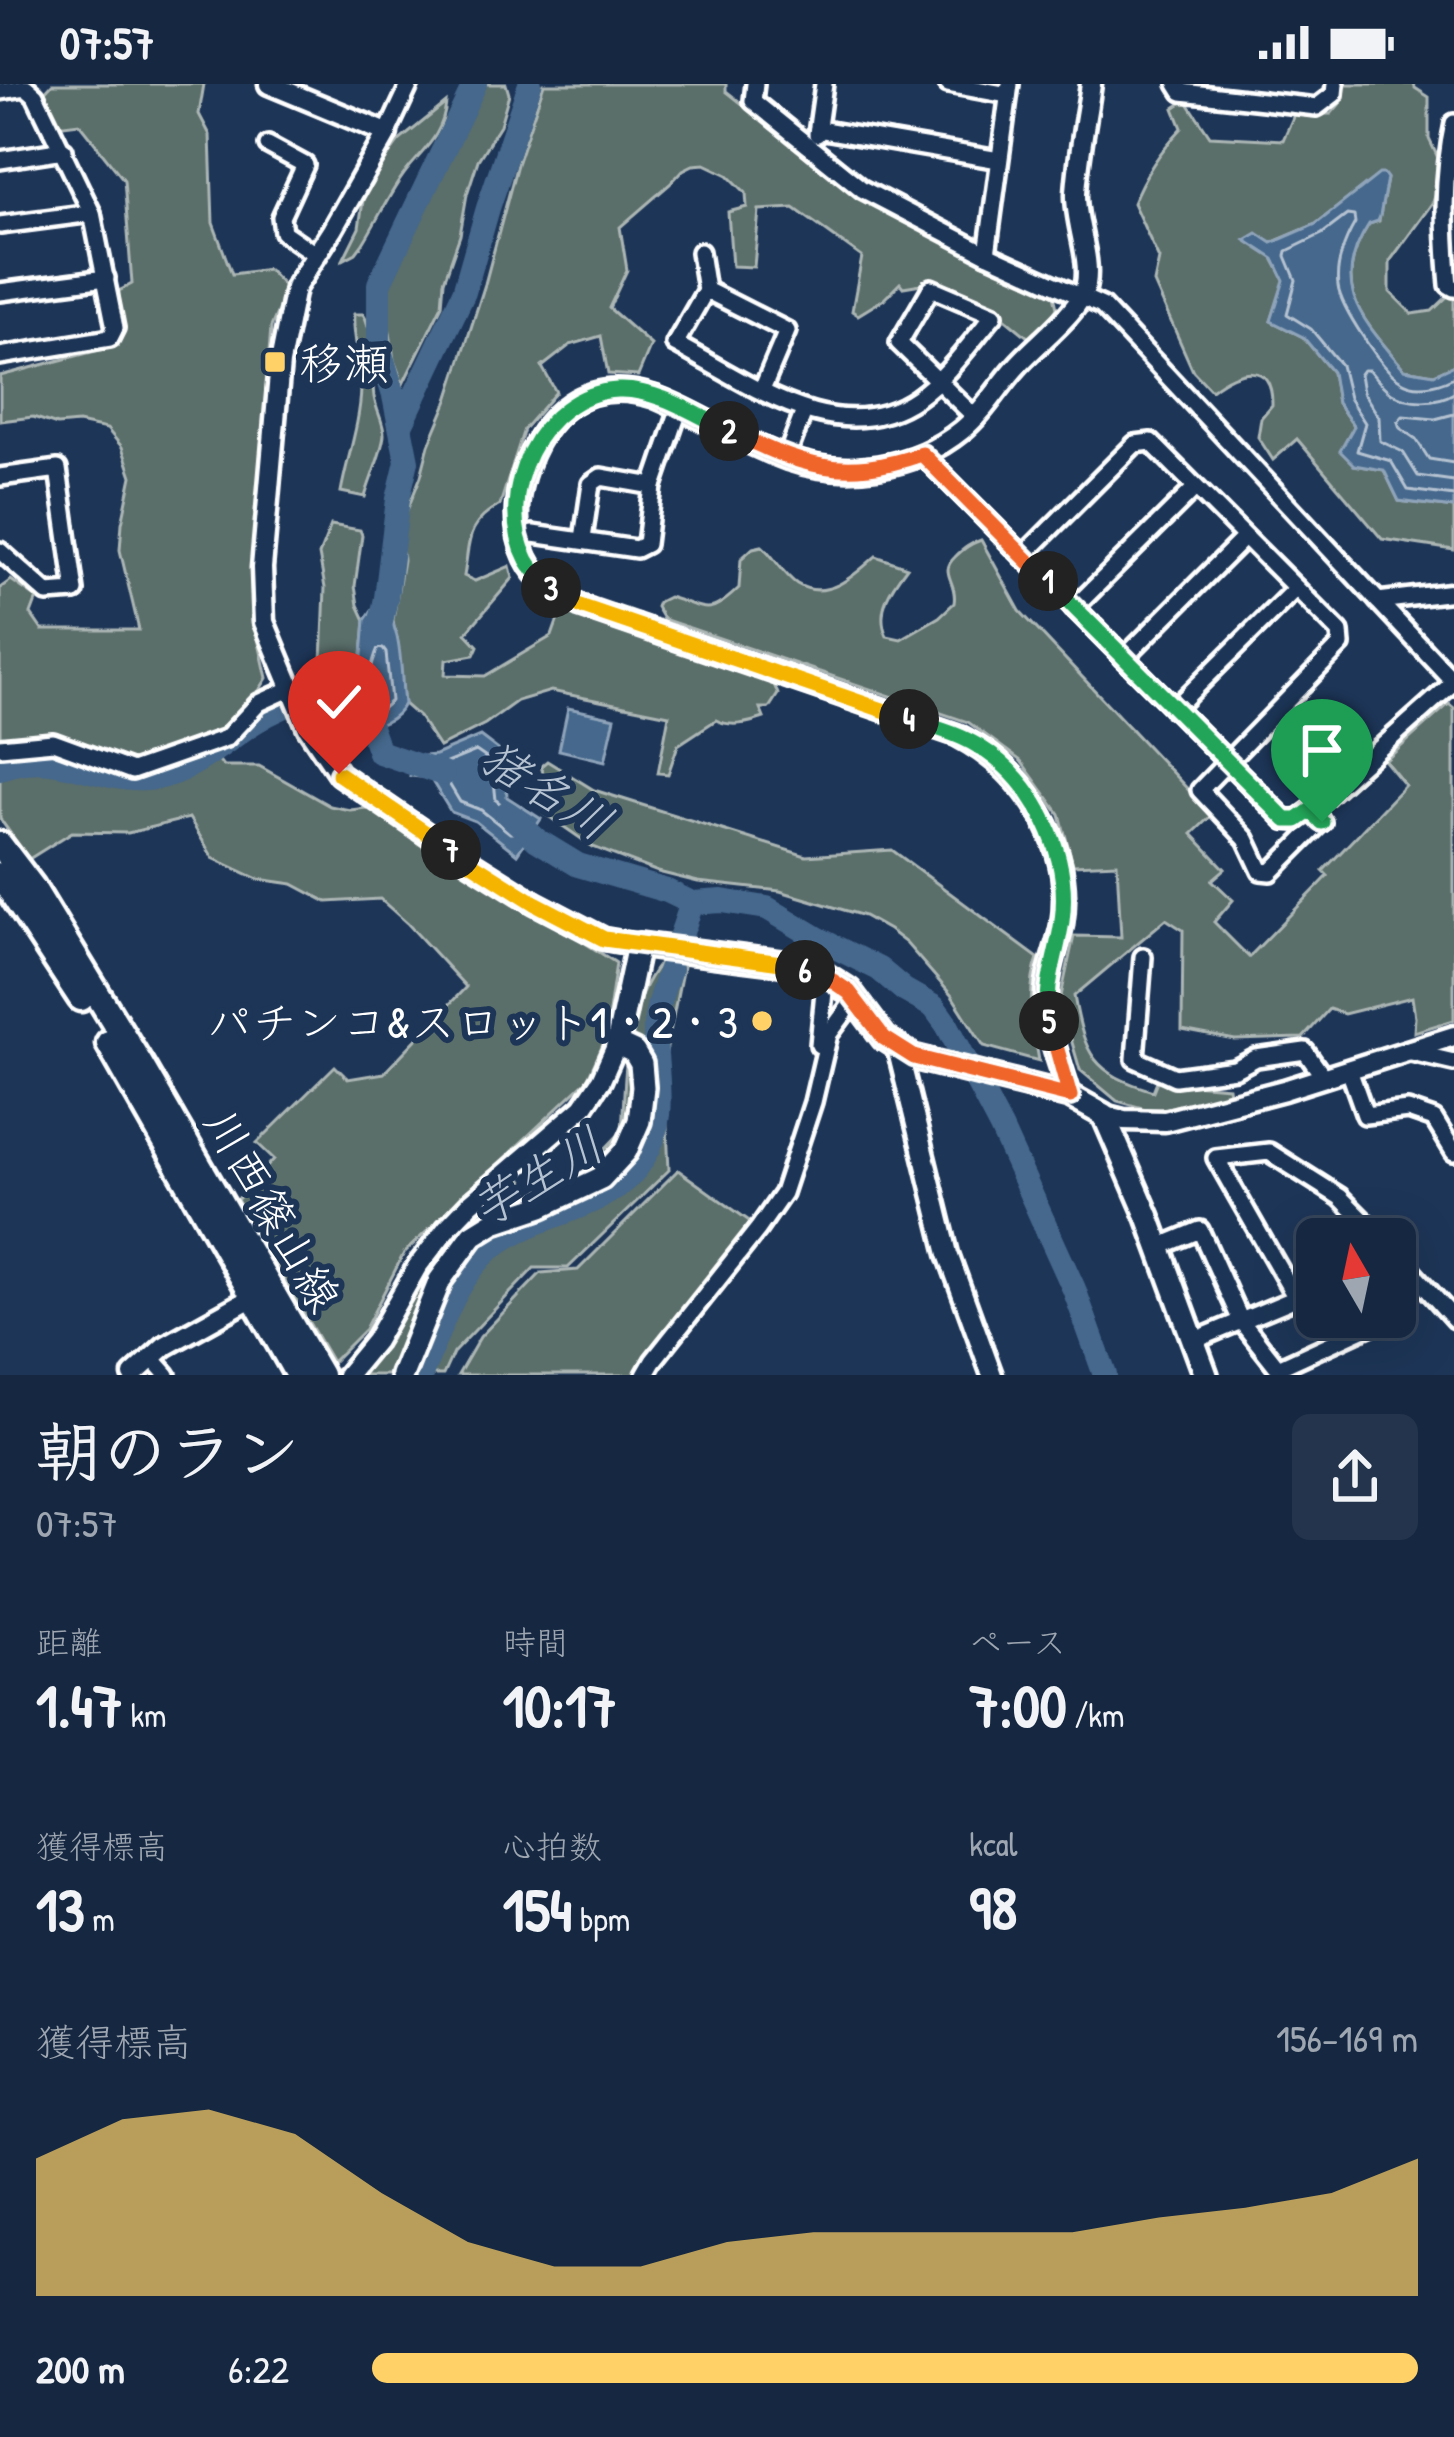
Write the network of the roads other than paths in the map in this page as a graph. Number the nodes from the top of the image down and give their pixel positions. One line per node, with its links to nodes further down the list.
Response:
1 (271, 84): 13 (street)
2 (410, 84): 13 (street)
3 (755, 84): 17 (street)
4 (824, 84): 12 (street)
5 (948, 84): 10 (street)
6 (1091, 84): 30 (street)
7 (1177, 84): 8 (street)
8 (1335, 84)
9 (4, 88): 16 (street)
10 (1009, 90): 19 (street)
11 (1454, 123): 15 (street)
12 (818, 128): 17 (street); 19 (street)
13 (387, 134): 24 (street)
14 (268, 145): 24 (street)
15 (1451, 149): 21 (street)
16 (64, 150): 18 (street); 20 (street)
17 (814, 152): 25 (street)
18 (0, 160)
19 (1000, 160): 25 (street)
20 (92, 213): 22 (street); 26 (street)
21 (1449, 216): 27 (street)
22 (0, 225)
23 (700, 252): 28 (street)
24 (315, 254): 52 (street)
25 (988, 254): 30 (street)
26 (106, 278): 29 (street); 31 (street)
27 (1452, 286)
28 (706, 290): 33 (street); 33 (street)
29 (0, 292)
30 (1082, 296): 36 (street); 49 (street)
31 (0, 356)
32 (937, 382): 32 (street); 35 (street); 36 (street)
33 (762, 390): 35 (street)
34 (680, 407): 38 (street); 40 (street); 42 (street)
35 (804, 411): 38 (street)
36 (975, 417): 37 (street)
37 (922, 454): 38 (street); 46 (street)
38 (786, 458)
39 (0, 477): 45 (street)
40 (653, 485): 44 (street); 44 (street)
41 (1195, 488): 43 (street); 46 (street); 50 (street)
42 (520, 538): 44 (street); 70 (street)
43 (1244, 538): 47 (street); 51 (street)
44 (583, 539)
45 (0, 551)
46 (1023, 556): 50 (street)
47 (1296, 588): 53 (street); 55 (street)
48 (1454, 592): 49 (street)
49 (1378, 602): 56 (street)
50 (1074, 608): 51 (street)
51 (1124, 658): 53 (street)
52 (296, 698): 54 (street); 59 (street)
53 (1174, 709): 55 (street)
54 (0, 747)
55 (1226, 760): 56 (street); 56 (street)
56 (1311, 810)
57 (0, 844): 58 (main road, 川西篠山線)
58 (16, 885): 77 (main road, 川西篠山線)
59 (638, 945): 61 (main road); 64 (main road)
60 (1143, 957): 69 (street)
61 (830, 979): 62 (main road); 71 (street)
62 (855, 999): 65 (main road); 71 (street)
63 (1454, 1036): 66 (street)
64 (617, 1044): 89 (street); 90 (main road)
65 (905, 1052): 70 (main road); 92 (street)
66 (1407, 1052): 67 (street); 68 (street)
67 (1454, 1062)
68 (1349, 1070): 69 (street); 73 (street)
69 (1324, 1078): 72 (street)
70 (1070, 1096): 72 (main road)
71 (813, 1102): 91 (street)
72 (1105, 1114): 75 (main road)
73 (1452, 1143)
74 (1361, 1218): 78 (street)
75 (1159, 1247): 81 (street); 83 (main road)
76 (1416, 1276): 80 (street)
77 (261, 1293): 79 (main road, 川西篠山線); 84 (street)
78 (1296, 1298): 81 (street)
79 (277, 1319): 87 (main road, 川西篠山線); 88 (main road, 川西篠山線)
80 (1454, 1319)
81 (1241, 1321): 82 (street); 83 (street)
82 (1343, 1338)
83 (1193, 1341): 93 (main road)
84 (151, 1357): 85 (street); 86 (street)
85 (134, 1375)
86 (167, 1375)
87 (298, 1375)
88 (320, 1375)
89 (347, 1375)
90 (402, 1375)
91 (645, 1375)
92 (992, 1375)
93 (1205, 1375)

